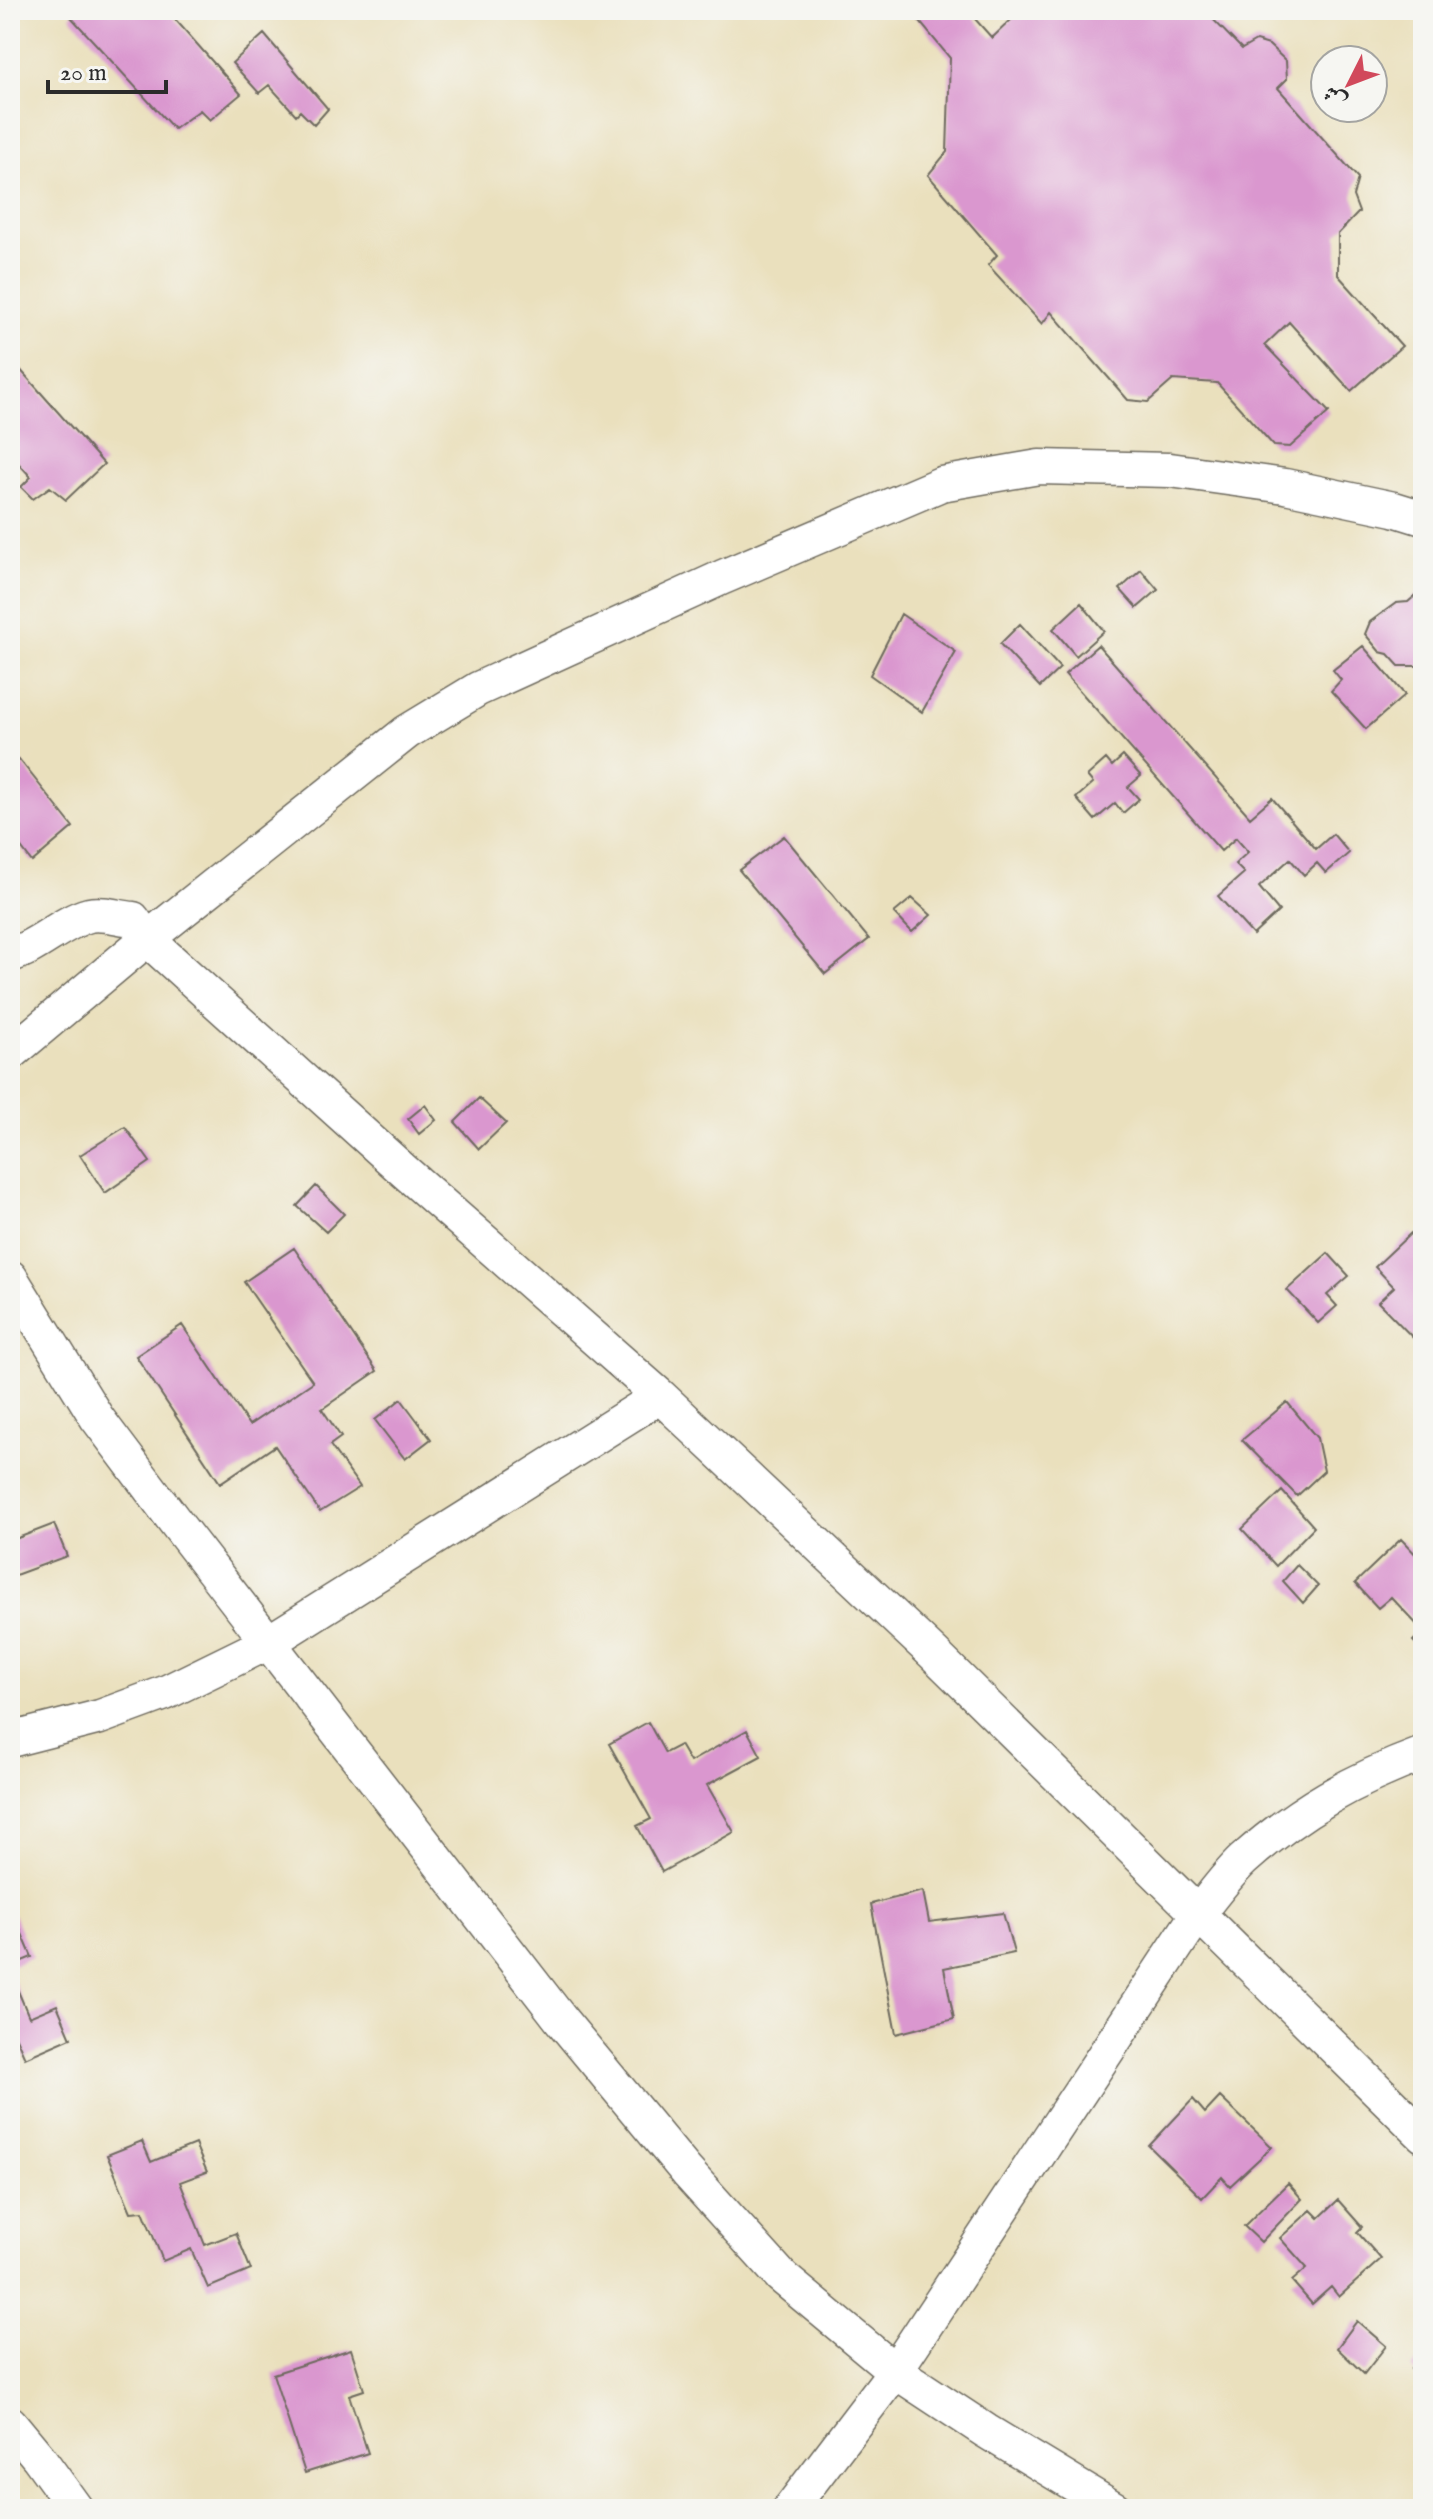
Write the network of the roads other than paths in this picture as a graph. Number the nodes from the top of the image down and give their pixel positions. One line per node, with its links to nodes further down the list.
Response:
1 (1423, 518): 2 (street)
2 (147, 939): 3 (street); 4 (street); 6 (street)
3 (10, 955)
4 (10, 1054)
5 (10, 1277): 7 (street)
6 (660, 1396): 7 (street); 10 (street)
7 (269, 1642): 8 (street); 12 (street)
8 (10, 1740)
9 (1423, 1754): 10 (street)
10 (1199, 1912): 11 (street); 12 (street)
11 (1423, 2135)
12 (895, 2371): 15 (street); 16 (street)
13 (10, 2423): 14 (street)
14 (76, 2509)
15 (790, 2509)
16 (1115, 2509)

